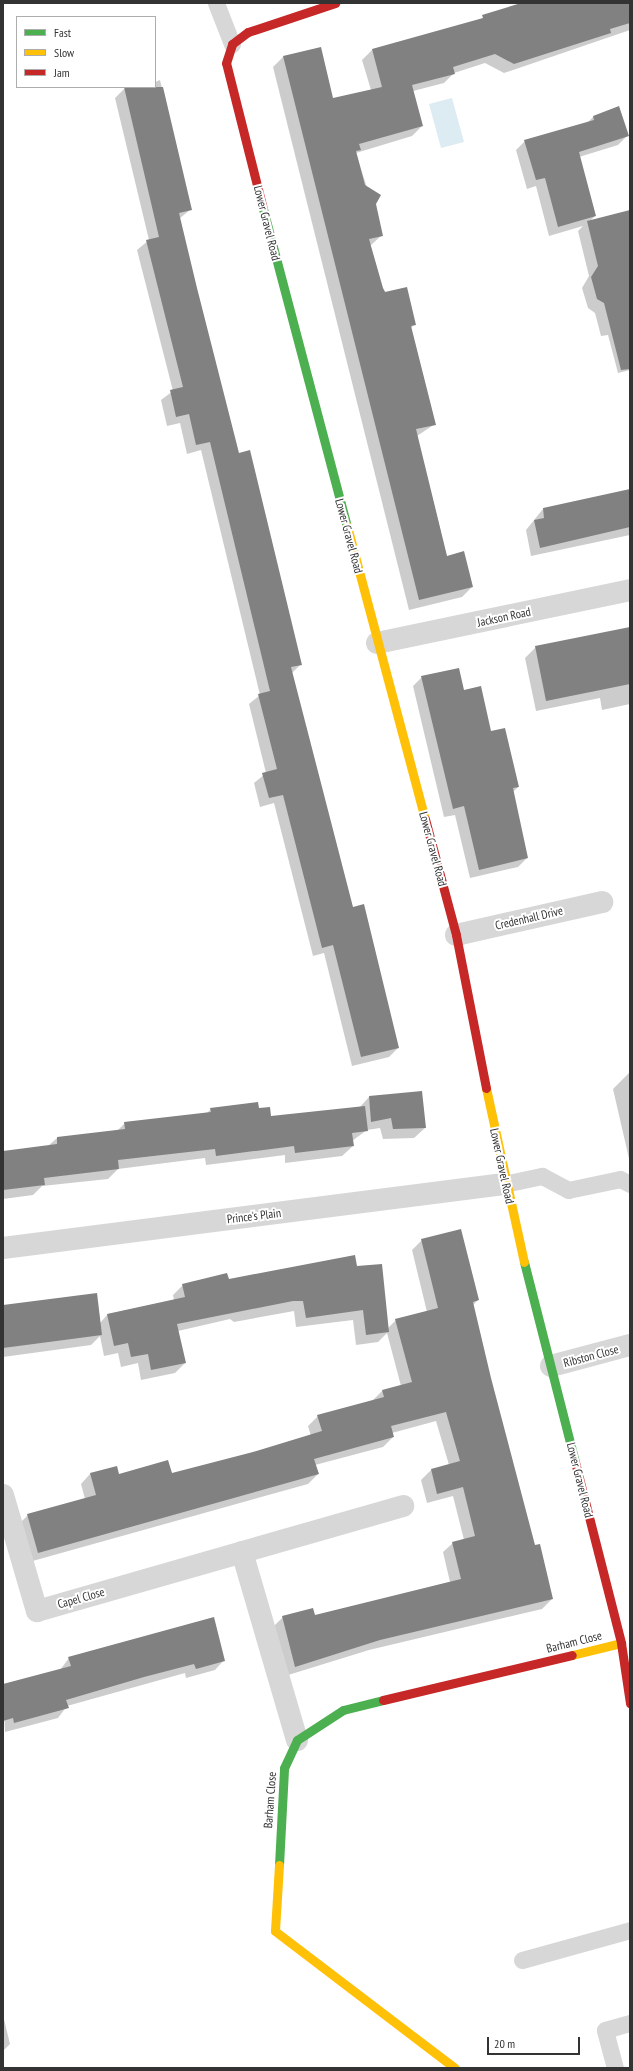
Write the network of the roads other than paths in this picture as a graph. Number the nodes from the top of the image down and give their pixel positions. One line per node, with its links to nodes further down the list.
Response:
1 (216, 3): 3 (lane)
2 (335, 3): 3 (street)
3 (232, 44): 5 (street, Lower Gravel Road)
4 (630, 590): 5 (street, Jackson Road)
5 (377, 643): 7 (street, Lower Gravel Road)
6 (602, 902): 7 (street, Credenhall Drive)
7 (456, 935): 8 (street, Lower Gravel Road)
8 (504, 1184): 9 (lane); 10 (street, Prince's Plain); 12 (street, Lower Gravel Road)
9 (630, 1184)
10 (3, 1248)
11 (630, 1345): 12 (street, Ribston Close)
12 (551, 1366): 16 (street, Lower Gravel Road)
13 (3, 1495): 15 (street, Capel Close)
14 (403, 1506): 15 (street, Capel Close)
15 (242, 1552): 18 (street)
16 (621, 1643): 17 (street, Lower Gravel Road); 18 (street, Barham Close)
17 (630, 1703)
18 (296, 1740): 22 (street, Barham Close)
19 (630, 1930): 20 (lane)
20 (522, 1960)
21 (630, 2023): 23 (lane)
22 (455, 2068)
23 (614, 2068)

